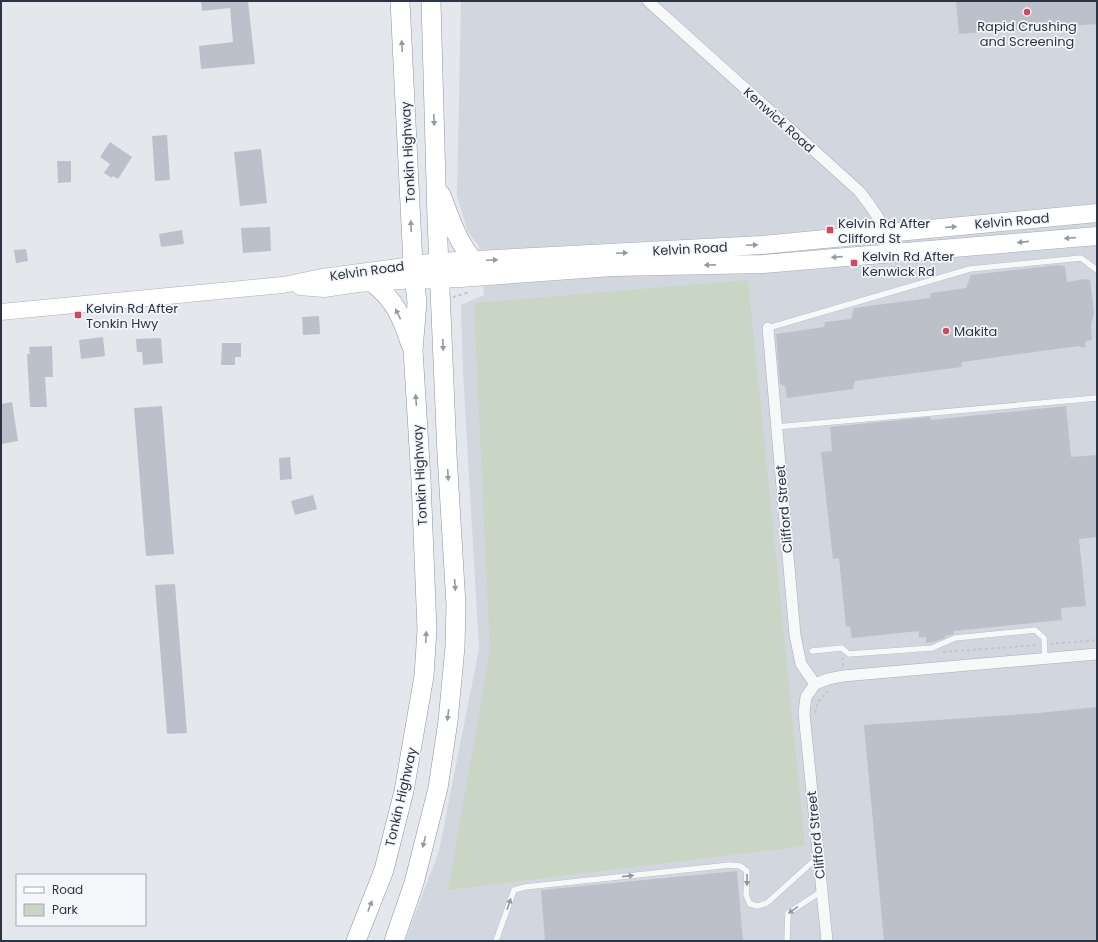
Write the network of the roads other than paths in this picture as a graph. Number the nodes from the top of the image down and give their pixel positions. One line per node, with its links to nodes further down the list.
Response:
1 (400, 1): 12 (highway, Tonkin Highway, one-way to 1)
2 (432, 1): 4 (highway, Tonkin Highway, one-way to 4)
3 (648, 1): 6 (street, Kenwick Road)
4 (436, 182): 9 (highway); 11 (highway, Tonkin Highway)
5 (1097, 213): 6 (main road, Kelvin Road, one-way to 5)
6 (886, 233): 8 (street, Kenwick Road); 9 (main road, Kelvin Road, one-way to 6)
7 (1097, 236): 8 (main road, Kelvin Road, one-way to 8)
8 (890, 253): 11 (main road, Kelvin Road, one-way to 11)
9 (473, 260): 11 (main road, Kelvin Road)
10 (1097, 270): 16 (lane)
11 (440, 271): 12 (main road, Kelvin Road); 27 (highway, Tonkin Highway, one-way to 27)
12 (414, 273): 13 (main road, Kelvin Road); 14 (main road, Kelvin Road); 17 (highway, Tonkin Highway)
13 (373, 283): 14 (main road, Kelvin Road); 17 (highway, one-way to 13)
14 (283, 285): 15 (main road, Kelvin Road)
15 (1, 312)
16 (768, 328): 19 (street, Clifford Street)
17 (413, 350): 26 (highway, Tonkin Highway, one-way to 17)
18 (1097, 398): 19 (lane)
19 (776, 426): 23 (street, Clifford Street)
20 (812, 651): 22 (lane)
21 (1097, 654): 22 (street)
22 (1045, 659): 23 (street)
23 (816, 684): 24 (street, Clifford Street)
24 (818, 857): 25 (street, Clifford Street); 28 (lane, one-way to 24)
25 (822, 891): 29 (lane, one-way to 29); 30 (street, Clifford Street)
26 (356, 941)
27 (394, 941)
28 (496, 941)
29 (787, 941)
30 (827, 941)

